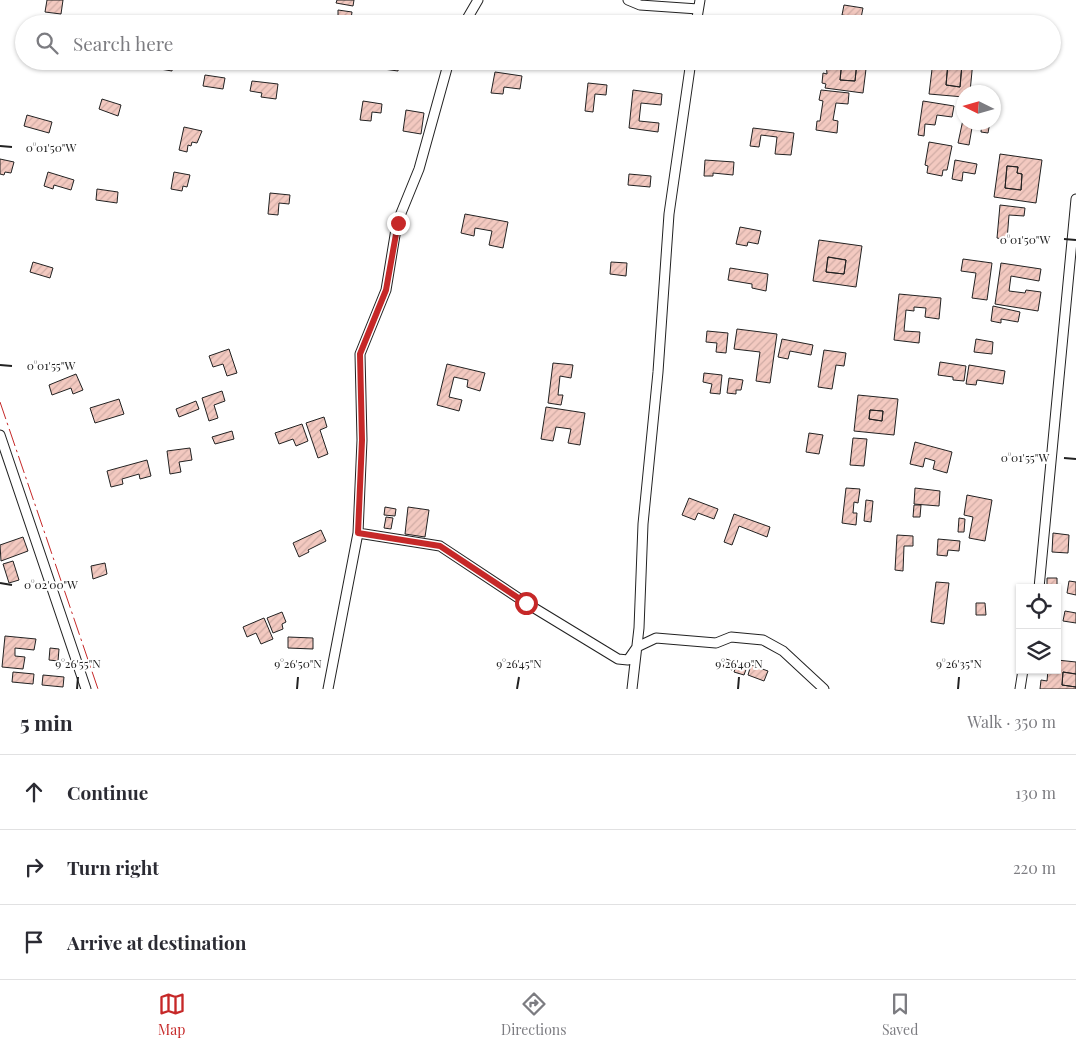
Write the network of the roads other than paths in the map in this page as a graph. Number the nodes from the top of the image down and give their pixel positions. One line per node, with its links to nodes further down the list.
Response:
1 (478, 0): 4 (street)
2 (628, 0): 3 (street)
3 (699, 4)
4 (469, 15)
5 (446, 70): 9 (street)
6 (690, 70): 11 (street)
7 (1076, 199): 10 (street)
8 (0, 435): 13 (street)
9 (358, 533): 11 (street); 14 (street)
10 (1039, 584)
11 (637, 647): 15 (street); 16 (street)
12 (1022, 674): 17 (street)
13 (86, 689)
14 (328, 689)
15 (632, 689)
16 (824, 689)
17 (1020, 689)

